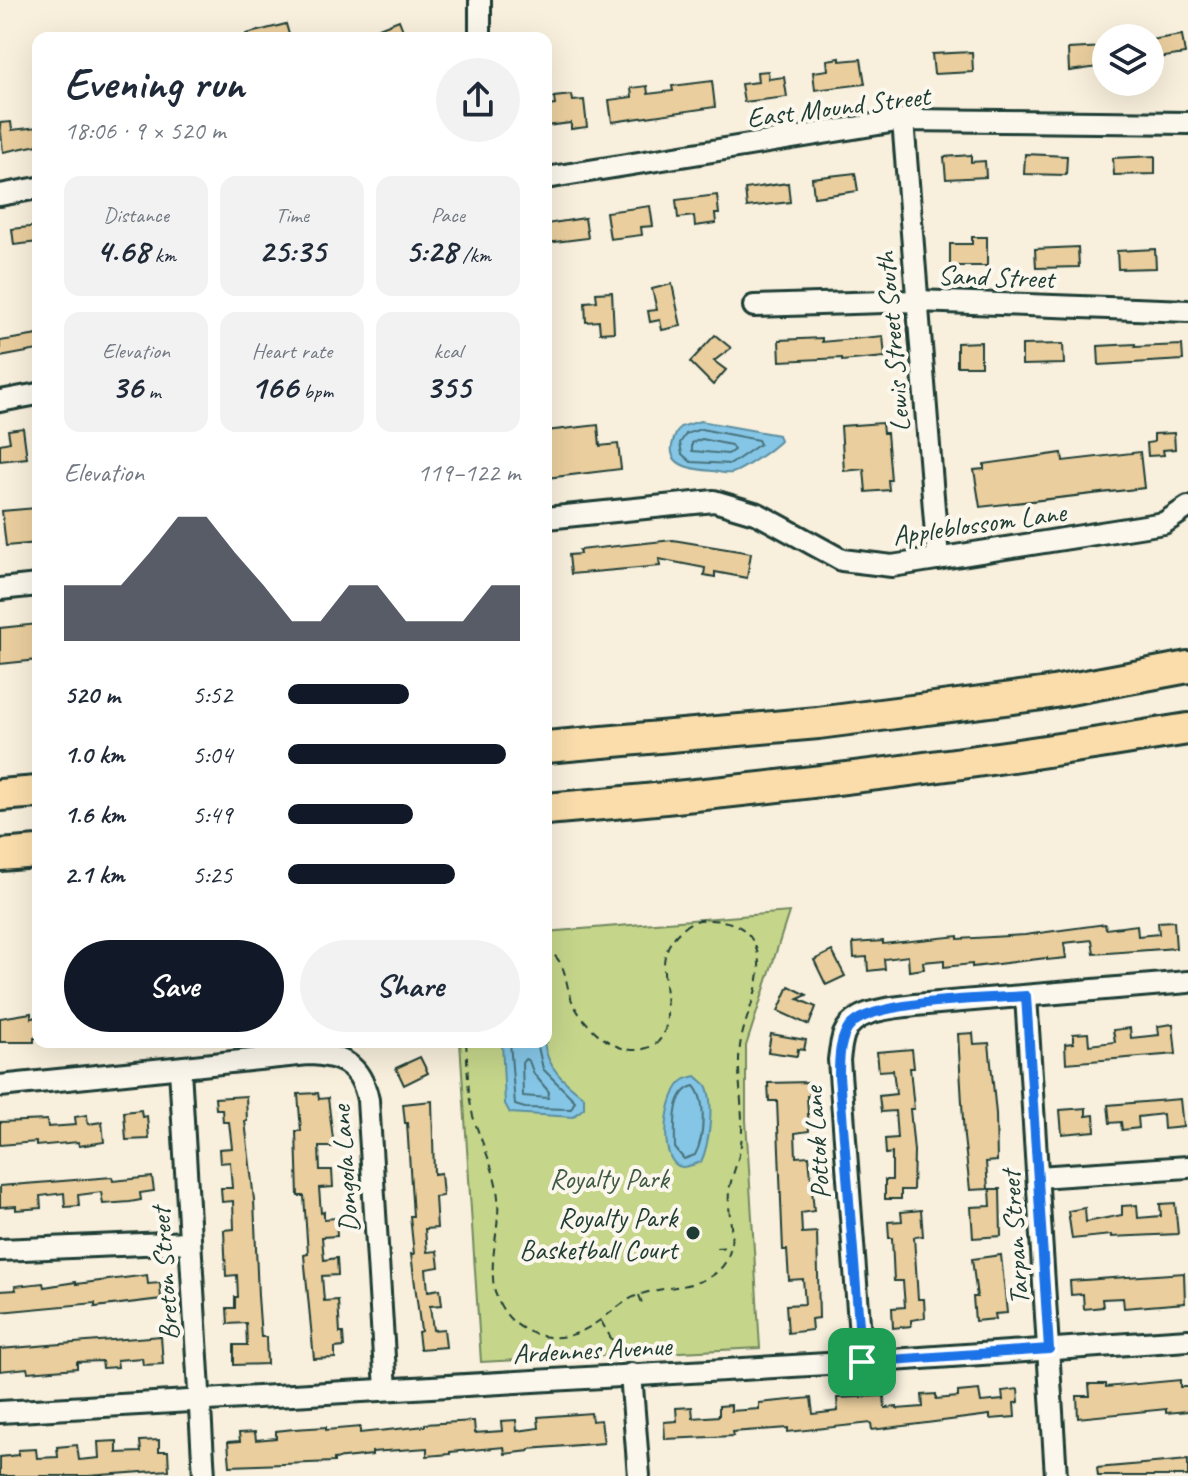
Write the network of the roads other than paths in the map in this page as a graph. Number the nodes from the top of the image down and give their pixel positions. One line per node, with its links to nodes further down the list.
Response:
1 (480, 0): 2 (street)
2 (480, 32)
3 (903, 120): 4 (street, East Mound Street); 5 (street, East Mound Street); 8 (street, Lewis Street South)
4 (1188, 123)
5 (552, 177)
6 (32, 189): 7 (street)
7 (0, 195)
8 (917, 301): 9 (street, Sand Street); 10 (street, Sand Street); 15 (street, Lewis Street South)
9 (754, 306)
10 (1188, 311)
11 (32, 395): 12 (street)
12 (0, 401)
13 (1188, 507): 15 (street, Appleblossom Lane)
14 (552, 517): 15 (street, Appleblossom Lane)
15 (938, 559)
16 (32, 586): 17 (street)
17 (0, 589)
18 (1188, 667): 20 (highway)
19 (1188, 729): 23 (highway)
20 (552, 746)
21 (32, 792): 22 (highway)
22 (0, 795)
23 (552, 809)
24 (32, 852): 25 (highway)
25 (0, 855)
26 (1188, 982): 27 (street, Pottok Lane)
27 (1026, 996): 31 (street, Tarpan Street); 36 (street, Pottok Lane)
28 (180, 1069): 29 (street, Dongola Lane); 32 (street, Breton Street); 38 (street, Dongola Lane)
29 (0, 1086)
30 (1188, 1167): 31 (street)
31 (1038, 1177): 35 (street, Tarpan Street)
32 (190, 1242): 33 (street); 39 (street, Breton Street)
33 (0, 1250)
34 (1188, 1340): 35 (street, Ardennes Avenue)
35 (1049, 1349): 36 (street, Ardennes Avenue); 43 (street, Tarpan Street)
36 (862, 1362): 37 (street, Ardennes Avenue)
37 (623, 1375): 38 (street, Ardennes Avenue); 42 (street)
38 (386, 1389): 39 (street, Ardennes Avenue)
39 (200, 1402): 40 (street, Ardennes Avenue); 41 (street, Breton Street)
40 (0, 1412)
41 (204, 1476)
42 (639, 1476)
43 (1056, 1476)

